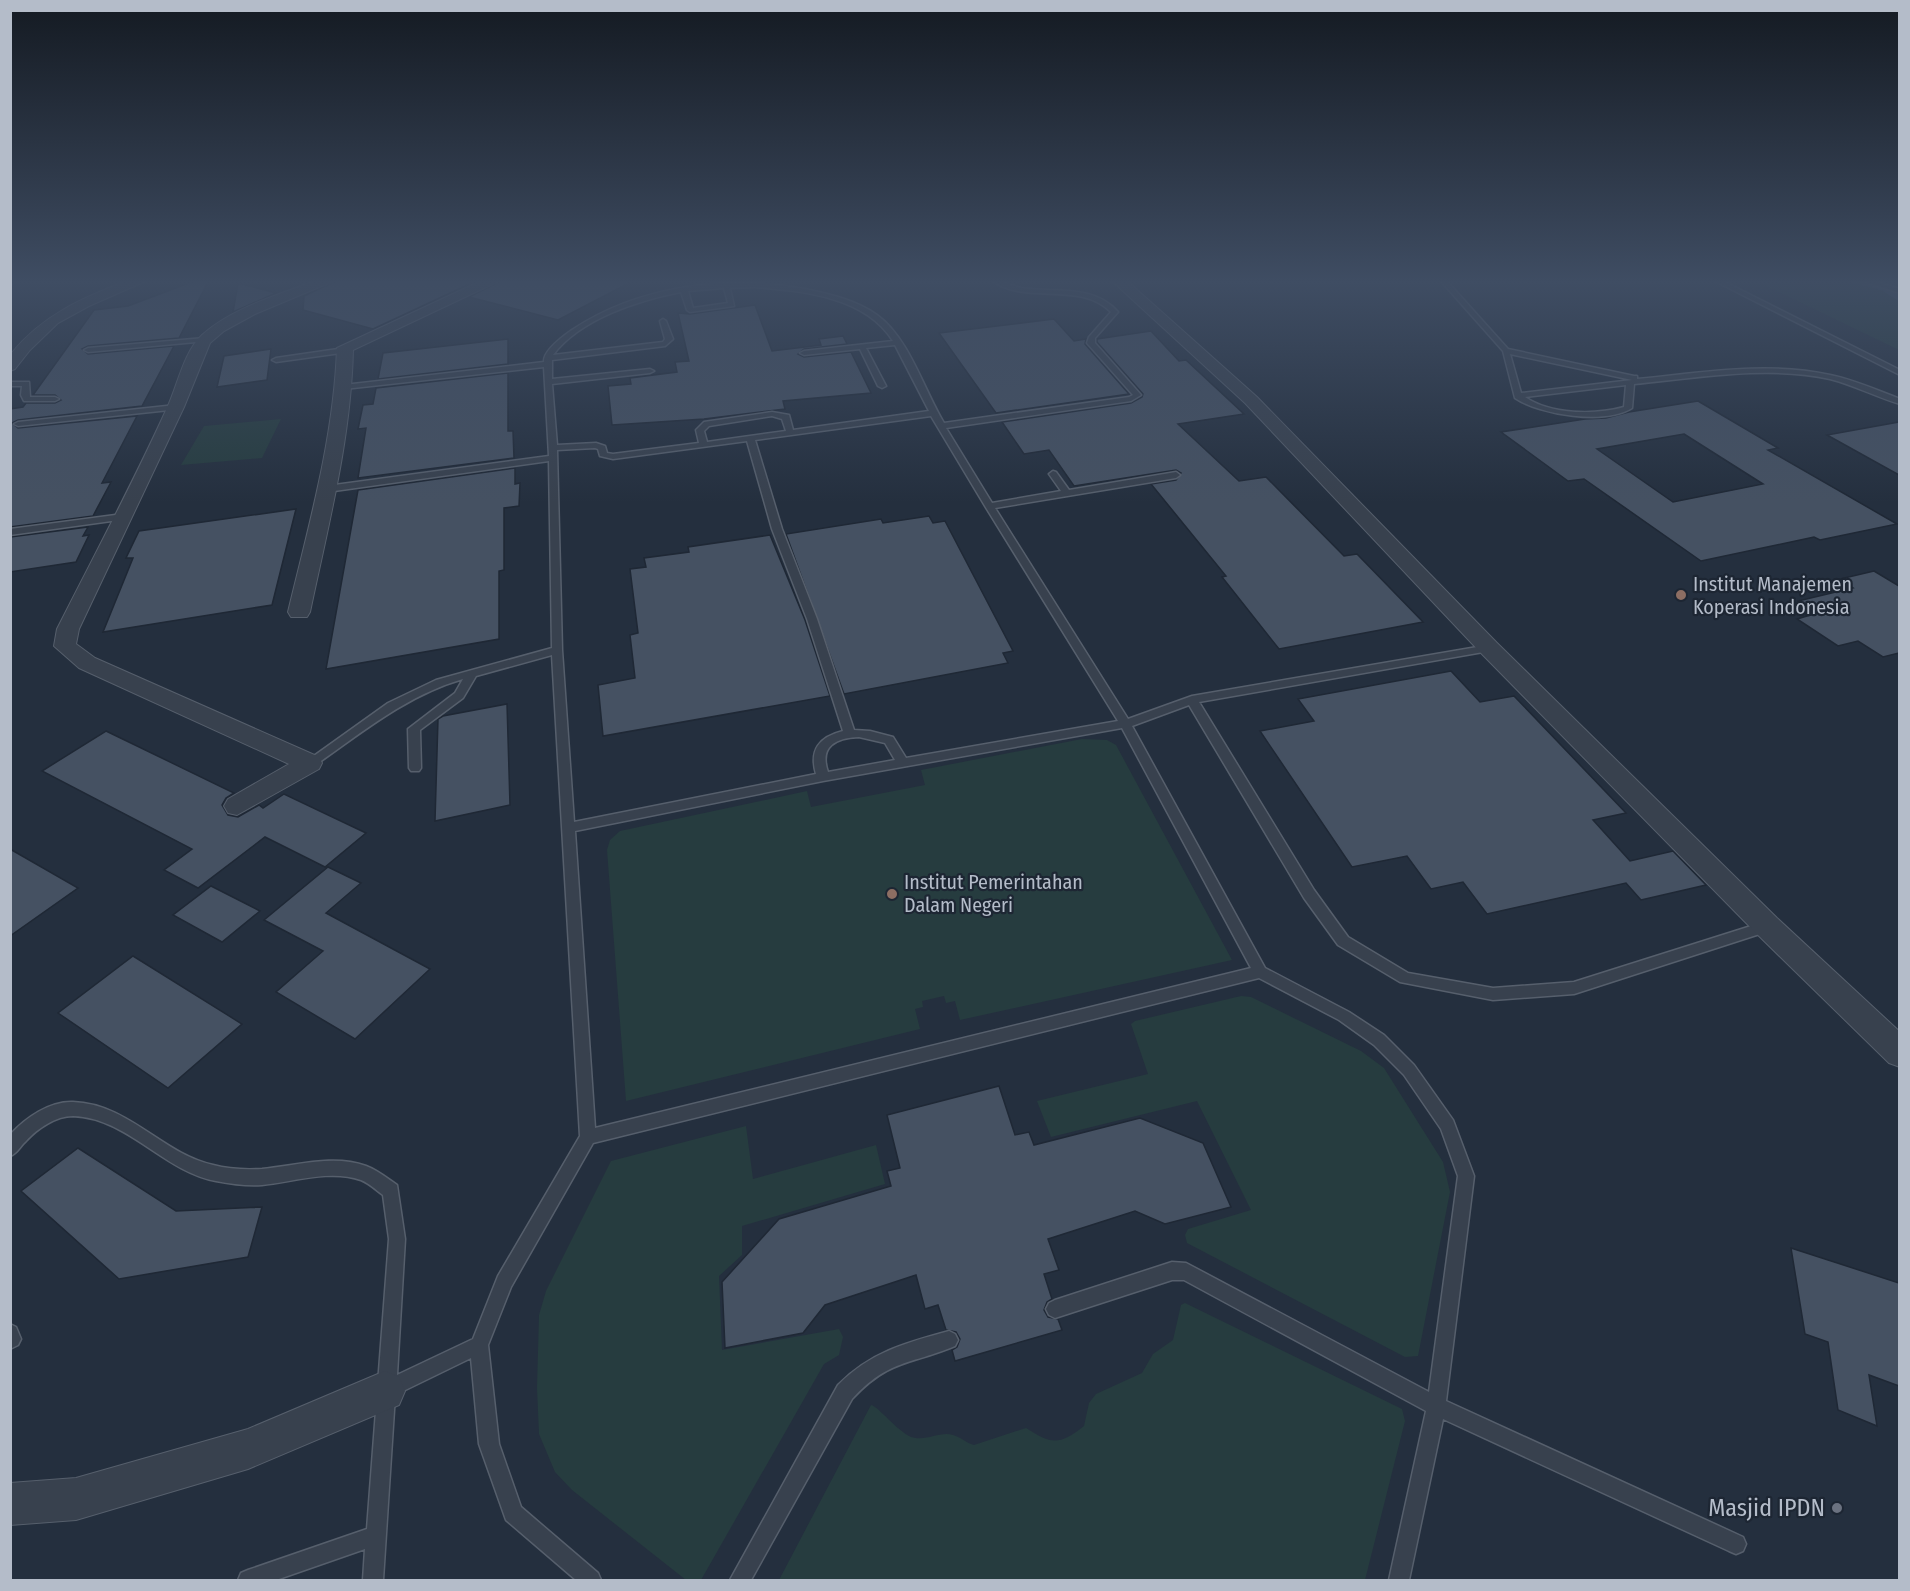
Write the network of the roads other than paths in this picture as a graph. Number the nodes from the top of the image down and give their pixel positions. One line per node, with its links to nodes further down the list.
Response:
1 (196, 354): 26 (street)
2 (316, 354): 13 (lane)
3 (345, 354): 22 (street)
4 (552, 354): 14 (lane)
5 (594, 354): 14 (lane)
6 (866, 354): 21 (lane)
7 (902, 354): 27 (lane)
8 (1100, 354): 29 (lane)
9 (1200, 354): 42 (street)
10 (1507, 354): 23 (lane)
11 (1521, 354): 17 (lane)
12 (1862, 354): 16 (lane)
13 (276, 360)
14 (547, 361): 18 (lane); 22 (lane)
15 (650, 370): 18 (lane)
16 (1899, 373)
17 (1647, 381): 19 (lane); 25 (lane)
18 (548, 382): 33 (lane)
19 (1630, 382): 23 (lane); 23 (lane)
20 (10, 384): 24 (lane)
21 (882, 386)
22 (344, 387): 36 (street)
23 (1518, 396)
24 (55, 399)
25 (1899, 402)
26 (176, 407): 28 (lane); 39 (street)
27 (933, 413): 29 (lane); 30 (lane)
28 (18, 424)
29 (941, 426): 38 (lane)
30 (790, 432): 31 (lane); 32 (lane)
31 (750, 437): 32 (lane); 47 (lane)
32 (703, 443): 33 (lane)
33 (553, 453): 36 (lane); 43 (lane)
34 (1053, 474): 37 (lane)
35 (1176, 475): 37 (lane)
36 (327, 489): 41 (street)
37 (1067, 494): 38 (lane)
38 (989, 506): 46 (lane)
39 (123, 517): 40 (lane); 49 (street)
40 (10, 532)
41 (299, 612)
42 (1489, 648): 45 (lane); 54 (street)
43 (557, 650): 44 (lane); 53 (lane)
44 (472, 673): 49 (lane); 50 (lane)
45 (1192, 700): 46 (lane); 54 (lane)
46 (1125, 724): 48 (lane); 55 (lane)
47 (849, 733): 48 (lane); 51 (lane)
48 (902, 762): 51 (lane)
49 (310, 763): 52 (street)
50 (415, 768)
51 (823, 777): 53 (lane)
52 (237, 806)
53 (569, 828): 57 (lane)
54 (1767, 926): 56 (street)
55 (1260, 972): 57 (lane); 63 (lane)
56 (1899, 1053)
57 (588, 1137): 61 (lane)
58 (10, 1149): 62 (lane)
59 (1055, 1309): 63 (lane)
60 (949, 1340): 70 (lane)
61 (479, 1345): 62 (lane); 69 (lane)
62 (385, 1391): 64 (street); 65 (lane)
63 (1436, 1406): 66 (lane); 71 (lane)
64 (10, 1504)
65 (377, 1535): 67 (lane); 68 (lane)
66 (1736, 1544)
67 (248, 1581)
68 (373, 1581)
69 (591, 1581)
70 (740, 1581)
71 (1399, 1581)

